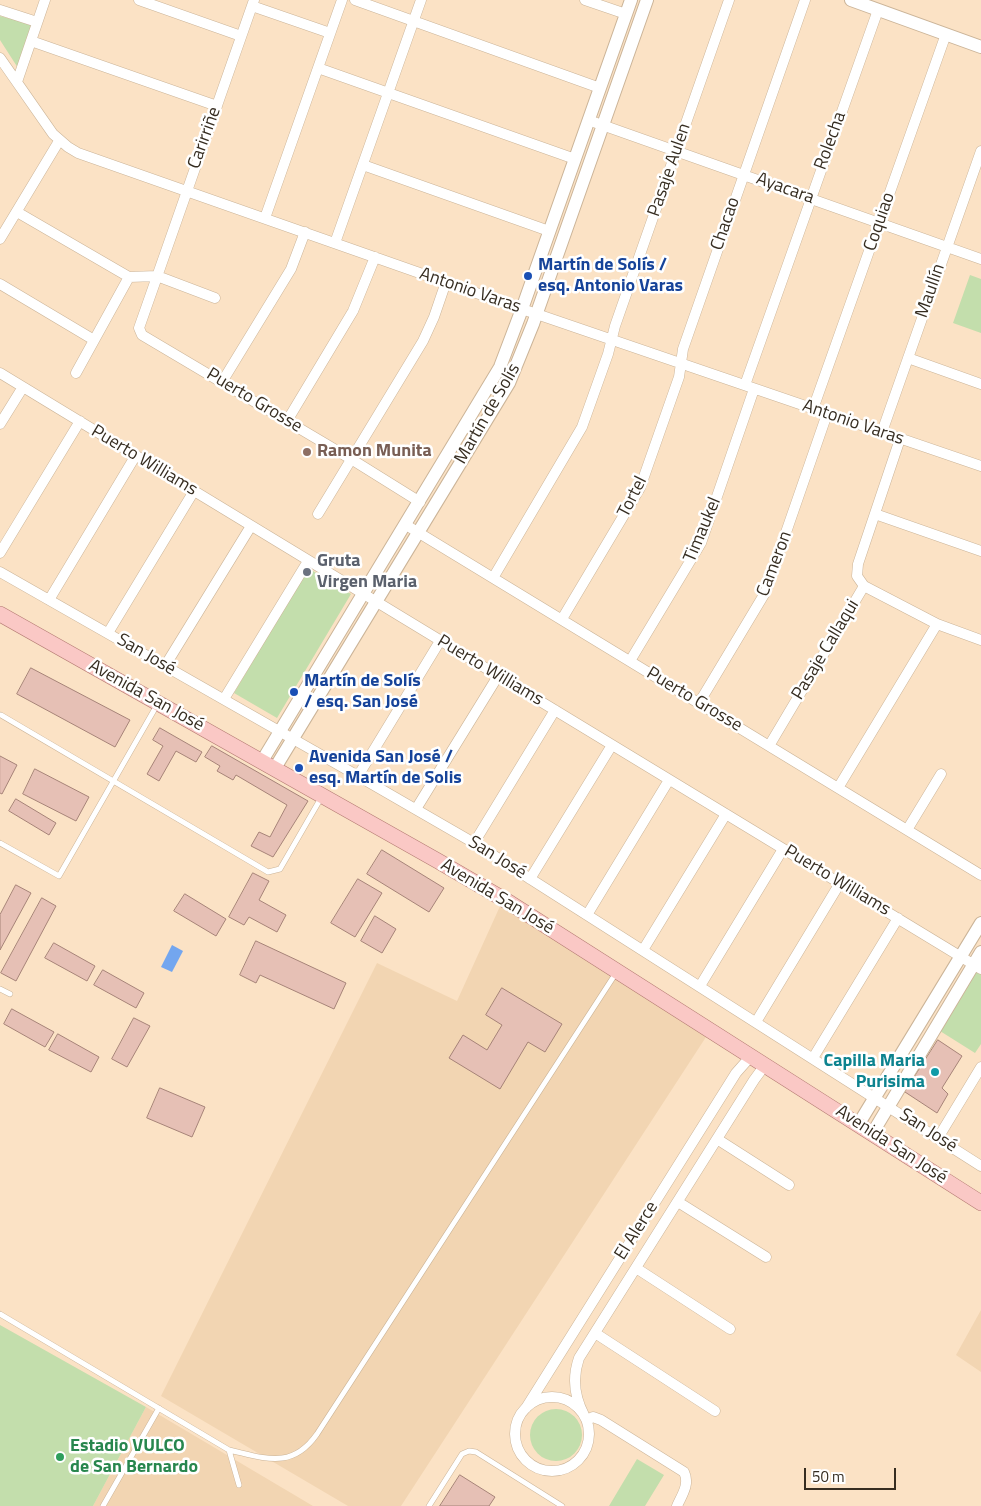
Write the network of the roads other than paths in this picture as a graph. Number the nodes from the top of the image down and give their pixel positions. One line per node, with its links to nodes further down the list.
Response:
1 (45, 0): 17 (street)
2 (139, 0): 20 (street)
3 (342, 0): 18 (street)
4 (355, 0): 16 (street)
5 (421, 0): 16 (street)
6 (585, 0): 15 (street)
7 (631, 0): 15 (street, Martín de Solís)
8 (647, 0): 30 (street, Martín de Solís)
9 (729, 0): 32 (street, Pasaje Aulen)
10 (805, 0): 36 (street, Chacao)
11 (851, 0): 14 (street)
12 (253, 3): 18 (street); 20 (street, Carirriñe)
13 (0, 10): 17 (street)
14 (878, 10): 19 (street); 38 (street, Rolecha)
15 (626, 14): 26 (street, Martín de Solís)
16 (413, 21): 26 (street); 27 (street)
17 (38, 22): 21 (street)
18 (330, 34): 24 (street)
19 (946, 34): 22 (street); 41 (street, Coquiao)
20 (241, 36): 28 (street, Carirriñe)
21 (31, 41): 25 (street); 28 (street)
22 (981, 47)
23 (0, 58): 25 (street, Antonio Varas)
24 (318, 68): 27 (street); 40 (street)
25 (17, 82): 31 (street, Antonio Varas)
26 (600, 88): 29 (street, Martín de Solís)
27 (388, 93): 34 (street); 35 (street)
28 (216, 106): 37 (street, Carirriñe)
29 (588, 120): 30 (street, Ayacara); 34 (street, Martín de Solís)
30 (603, 125): 32 (street, Ayacara); 55 (street, Martín de Solís)
31 (59, 141): 37 (street, Antonio Varas); 39 (street)
32 (676, 151): 36 (street, Ayacara); 57 (street, Pasaje Aulen)
33 (981, 151): 46 (street, Maullín)
34 (575, 159): 42 (street, Martín de Solís)
35 (362, 165): 42 (street); 45 (street)
36 (744, 175): 38 (street, Ayacara); 59 (street, Chacao)
37 (187, 190): 40 (street, Antonio Varas); 49 (street, Carirriñe)
38 (811, 199): 41 (street, Ayacara); 65 (street, Rolecha)
39 (17, 212): 44 (street); 50 (street)
40 (265, 218): 43 (street, Antonio Varas)
41 (879, 223): 46 (street, Ayacara); 66 (street, Coquiao)
42 (549, 231): 54 (street, Martín de Solís)
43 (305, 232): 45 (street, Antonio Varas); 62 (street)
44 (0, 240)
45 (335, 243): 47 (street, Antonio Varas)
46 (947, 247): 48 (street, Ayacara); 58 (street, Maullín)
47 (375, 257): 51 (street, Antonio Varas); 69 (street)
48 (981, 258)
49 (157, 276): 50 (street); 53 (street); 62 (street, Puerto Grosse)
50 (129, 277): 56 (street)
51 (446, 282): 54 (street, Antonio Varas); 74 (street)
52 (0, 284): 56 (street)
53 (215, 298)
54 (522, 309): 55 (street, Antonio Varas); 77 (street, Martín de Solís)
55 (536, 314): 57 (street, Antonio Varas); 82 (street, Martín de Solís)
56 (94, 340): 61 (street)
57 (611, 340): 59 (street, Antonio Varas); 87 (street, Pasaje Aulen)
58 (908, 358): 63 (street); 71 (street, Maullín)
59 (680, 364): 65 (street, Antonio Varas); 93 (street, Tortel)
60 (0, 372): 64 (street, Puerto Williams)
61 (76, 372)
62 (222, 382): 69 (street, Puerto Grosse)
63 (981, 384)
64 (23, 386): 68 (street, Puerto Williams); 70 (street)
65 (749, 387): 66 (street, Antonio Varas); 98 (street, Timaukel)
66 (813, 409): 67 (street, Antonio Varas)
67 (828, 414): 71 (street, Antonio Varas); 103 (street, Cameron)
68 (80, 421): 73 (street, Puerto Williams); 84 (street)
69 (287, 421): 74 (street, Puerto Grosse)
70 (0, 424)
71 (882, 432): 72 (street, Antonio Varas)
72 (900, 439): 75 (street, Antonio Varas); 79 (street, Pasaje Callaqui)
73 (136, 455): 76 (street, Puerto Williams); 90 (street)
74 (352, 459): 77 (street, Puerto Grosse); 78 (street)
75 (981, 466)
76 (194, 491): 81 (street, Puerto Williams); 95 (street)
77 (420, 502): 80 (street, Martín de Solís)
78 (318, 514)
79 (875, 514): 83 (street); 88 (street, Pasaje Callaqui)
80 (406, 524): 82 (street, Puerto Grosse); 89 (street, Martín de Solís)
81 (251, 526): 85 (street, Puerto Williams); 99 (street)
82 (419, 532): 87 (street, Puerto Grosse); 91 (street, Martín de Solís)
83 (981, 551)
84 (0, 553)
85 (308, 560): 89 (street, Puerto Williams); 101 (street)
86 (0, 572): 90 (street, San José)
87 (493, 578): 93 (street, Puerto Grosse)
88 (864, 586): 94 (street); 109 (street, Pasaje Callaqui)
89 (364, 594): 91 (street, Puerto Williams); 106 (street, Martín de Solís)
90 (49, 600): 95 (street, San José)
91 (376, 602): 97 (street, Puerto Williams); 107 (street, Martín de Solís)
92 (0, 614): 102 (main road, Avenida San José)
93 (562, 619): 98 (street, Puerto Grosse)
94 (937, 624): 96 (street); 115 (street)
95 (108, 633): 99 (street, San José)
96 (981, 640)
97 (440, 641): 100 (street, Puerto Williams); 112 (street)
98 (630, 661): 103 (street, Puerto Grosse)
99 (165, 666): 101 (street, San José)
100 (498, 676): 104 (street, Puerto Williams); 117 (street)
101 (224, 699): 106 (street, San José)
102 (158, 703): 110 (main road, Avenida San José); 114 (lane)
103 (699, 703): 109 (street, Puerto Grosse)
104 (555, 710): 108 (street, Puerto Williams); 121 (street)
105 (1, 715): 114 (lane)
106 (280, 731): 107 (street, San José); 110 (street, Martín de Solís)
107 (293, 738): 110 (street, Martín de Solís); 112 (street, San José)
108 (612, 745): 113 (street, Puerto Williams); 124 (street)
109 (769, 746): 115 (street, Puerto Grosse)
110 (268, 765): 116 (main road, Avenida San José)
111 (941, 774): 119 (street)
112 (358, 776): 117 (street, San José)
113 (669, 780): 118 (street, Puerto Williams); 126 (street)
114 (113, 781): 116 (lane); 120 (lane)
115 (838, 788): 119 (street, Puerto Grosse)
116 (323, 795): 133 (main road, Avenida San José)
117 (416, 809): 121 (street, San José)
118 (726, 814): 122 (street, Puerto Williams); 129 (street)
119 (907, 830): 123 (street, Puerto Grosse)
120 (0, 843)
121 (474, 843): 124 (street, San José)
122 (783, 849): 125 (street, Puerto Williams); 134 (street)
123 (981, 875)
124 (530, 879): 126 (street, San José)
125 (840, 883): 127 (street, Puerto Williams); 137 (street)
126 (587, 915): 129 (street, San José)
127 (898, 918): 131 (street, Puerto Williams); 139 (street)
128 (981, 923): 131 (street)
129 (643, 950): 134 (street, San José)
130 (981, 952): 132 (street)
131 (961, 956): 132 (street, Puerto Williams); 142 (street)
132 (977, 967): 143 (street)
133 (617, 971): 138 (main road, Avenida San José); 161 (lane)
134 (700, 986): 137 (street, San José)
135 (0, 989): 136 (lane)
136 (10, 994)
137 (756, 1022): 139 (street, San José)
138 (751, 1056): 140 (main road, Avenida San José); 158 (street, El Alerce)
139 (813, 1058): 142 (street, San José)
140 (765, 1065): 144 (main road, Avenida San José); 147 (street, El Alerce)
141 (981, 1067): 146 (street)
142 (874, 1097): 143 (street, San José); 144 (street)
143 (888, 1106): 145 (street); 146 (street, San José)
144 (858, 1125): 145 (main road, Avenida San José)
145 (872, 1134): 151 (main road, Avenida San José)
146 (938, 1138): 148 (street, San José)
147 (718, 1139): 149 (street); 150 (street, El Alerce)
148 (981, 1166)
149 (789, 1184)
150 (678, 1202): 152 (street); 153 (street, El Alerce)
151 (981, 1203)
152 (766, 1257)
153 (636, 1268): 155 (street); 156 (street, El Alerce)
154 (0, 1314): 157 (lane)
155 (730, 1329)
156 (595, 1334): 159 (street); 160 (street, El Alerce)
157 (159, 1408): 161 (lane); 163 (lane)
158 (526, 1408): 160 (street); 160 (street, El Alerce)
159 (715, 1412)
160 (585, 1418): 166 (street)
161 (229, 1450): 162 (lane)
162 (239, 1485)
163 (103, 1506)
164 (429, 1506): 165 (lane)
165 (562, 1506)
166 (677, 1506)

